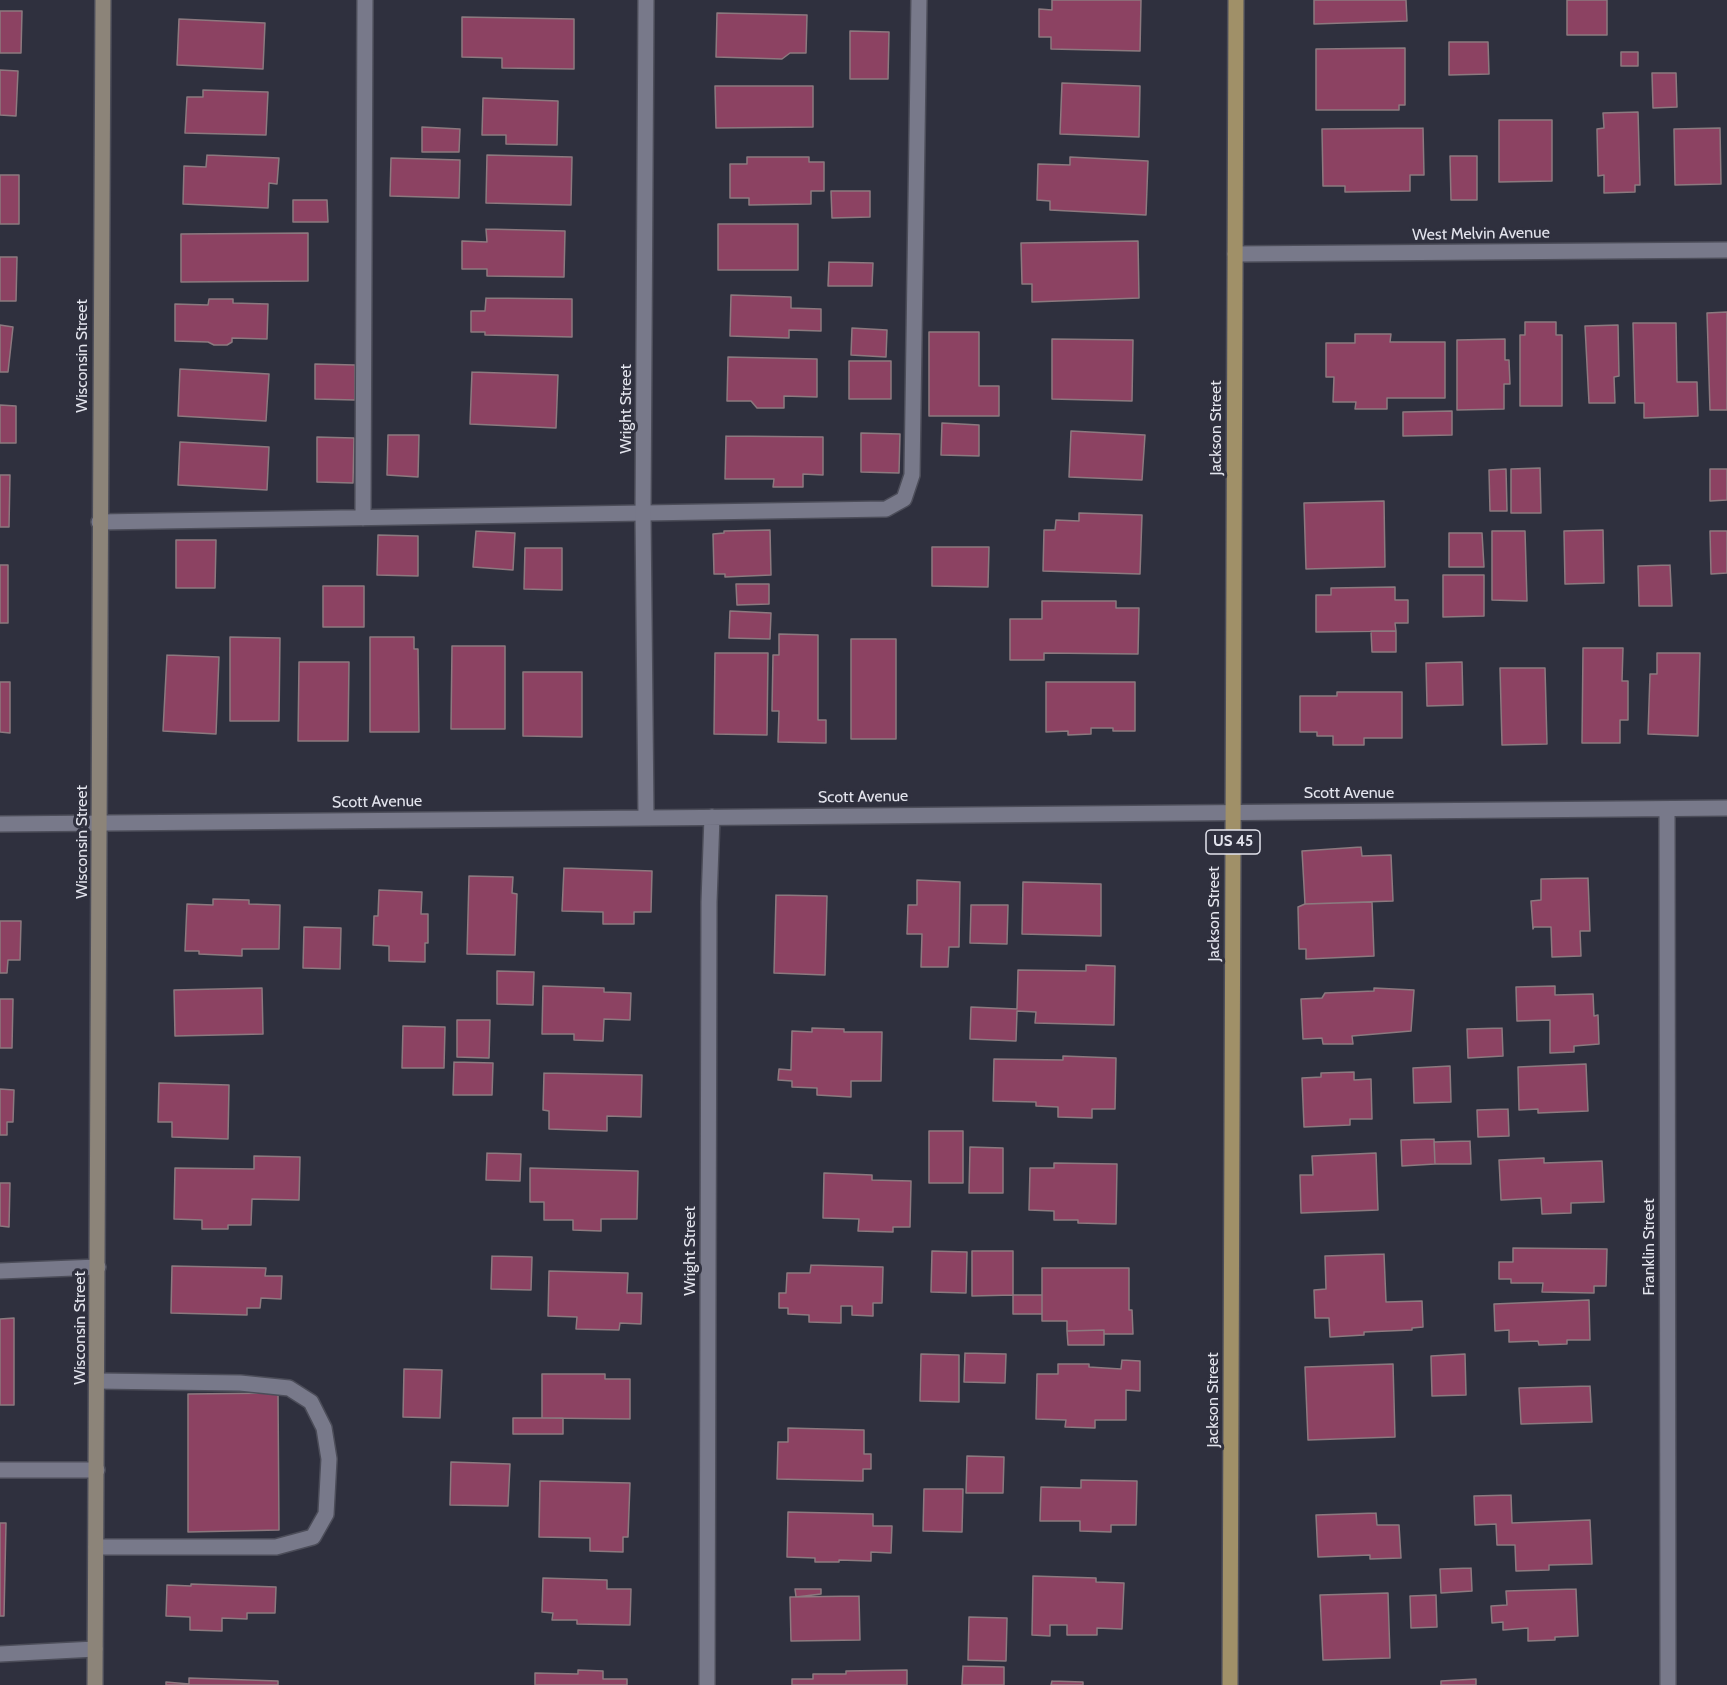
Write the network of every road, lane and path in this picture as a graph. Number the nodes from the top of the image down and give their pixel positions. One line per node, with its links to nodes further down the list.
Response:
1 (103, 0): 10 (street, Wisconsin Street)
2 (365, 0): 9 (street)
3 (646, 0): 8 (street, Wright Street)
4 (919, 0): 8 (street)
5 (1236, 0): 7 (main road, Jackson Street / US 45)
6 (1727, 250): 7 (street, West Melvin Avenue)
7 (1235, 254): 13 (main road, Jackson Street / US 45)
8 (643, 514): 9 (street); 15 (street, Wright Street)
9 (363, 518): 10 (street)
10 (99, 522): 16 (street, Wisconsin Street)
11 (1727, 808): 12 (street, Scott Avenue)
12 (1666, 809): 13 (street, Scott Avenue); 29 (street, Franklin Street)
13 (1233, 812): 14 (street, Scott Avenue); 28 (main road, Jackson Street / US 45)
14 (712, 817): 15 (street, Scott Avenue); 27 (street, Wright Street)
15 (646, 818): 16 (street, Scott Avenue)
16 (100, 822): 17 (street, Scott Avenue); 18 (street, Wisconsin Street)
17 (0, 824)
18 (98, 1267): 19 (street); 20 (street, Wisconsin Street)
19 (0, 1271)
20 (97, 1381): 22 (street, Wisconsin Street); 23 (street)
21 (0, 1470): 22 (street)
22 (97, 1470): 23 (street, Wisconsin Street)
23 (96, 1547): 24 (street, Wisconsin Street)
24 (96, 1649): 25 (street); 26 (street, Wisconsin Street)
25 (0, 1654)
26 (95, 1685)
27 (707, 1685)
28 (1230, 1685)
29 (1668, 1685)

